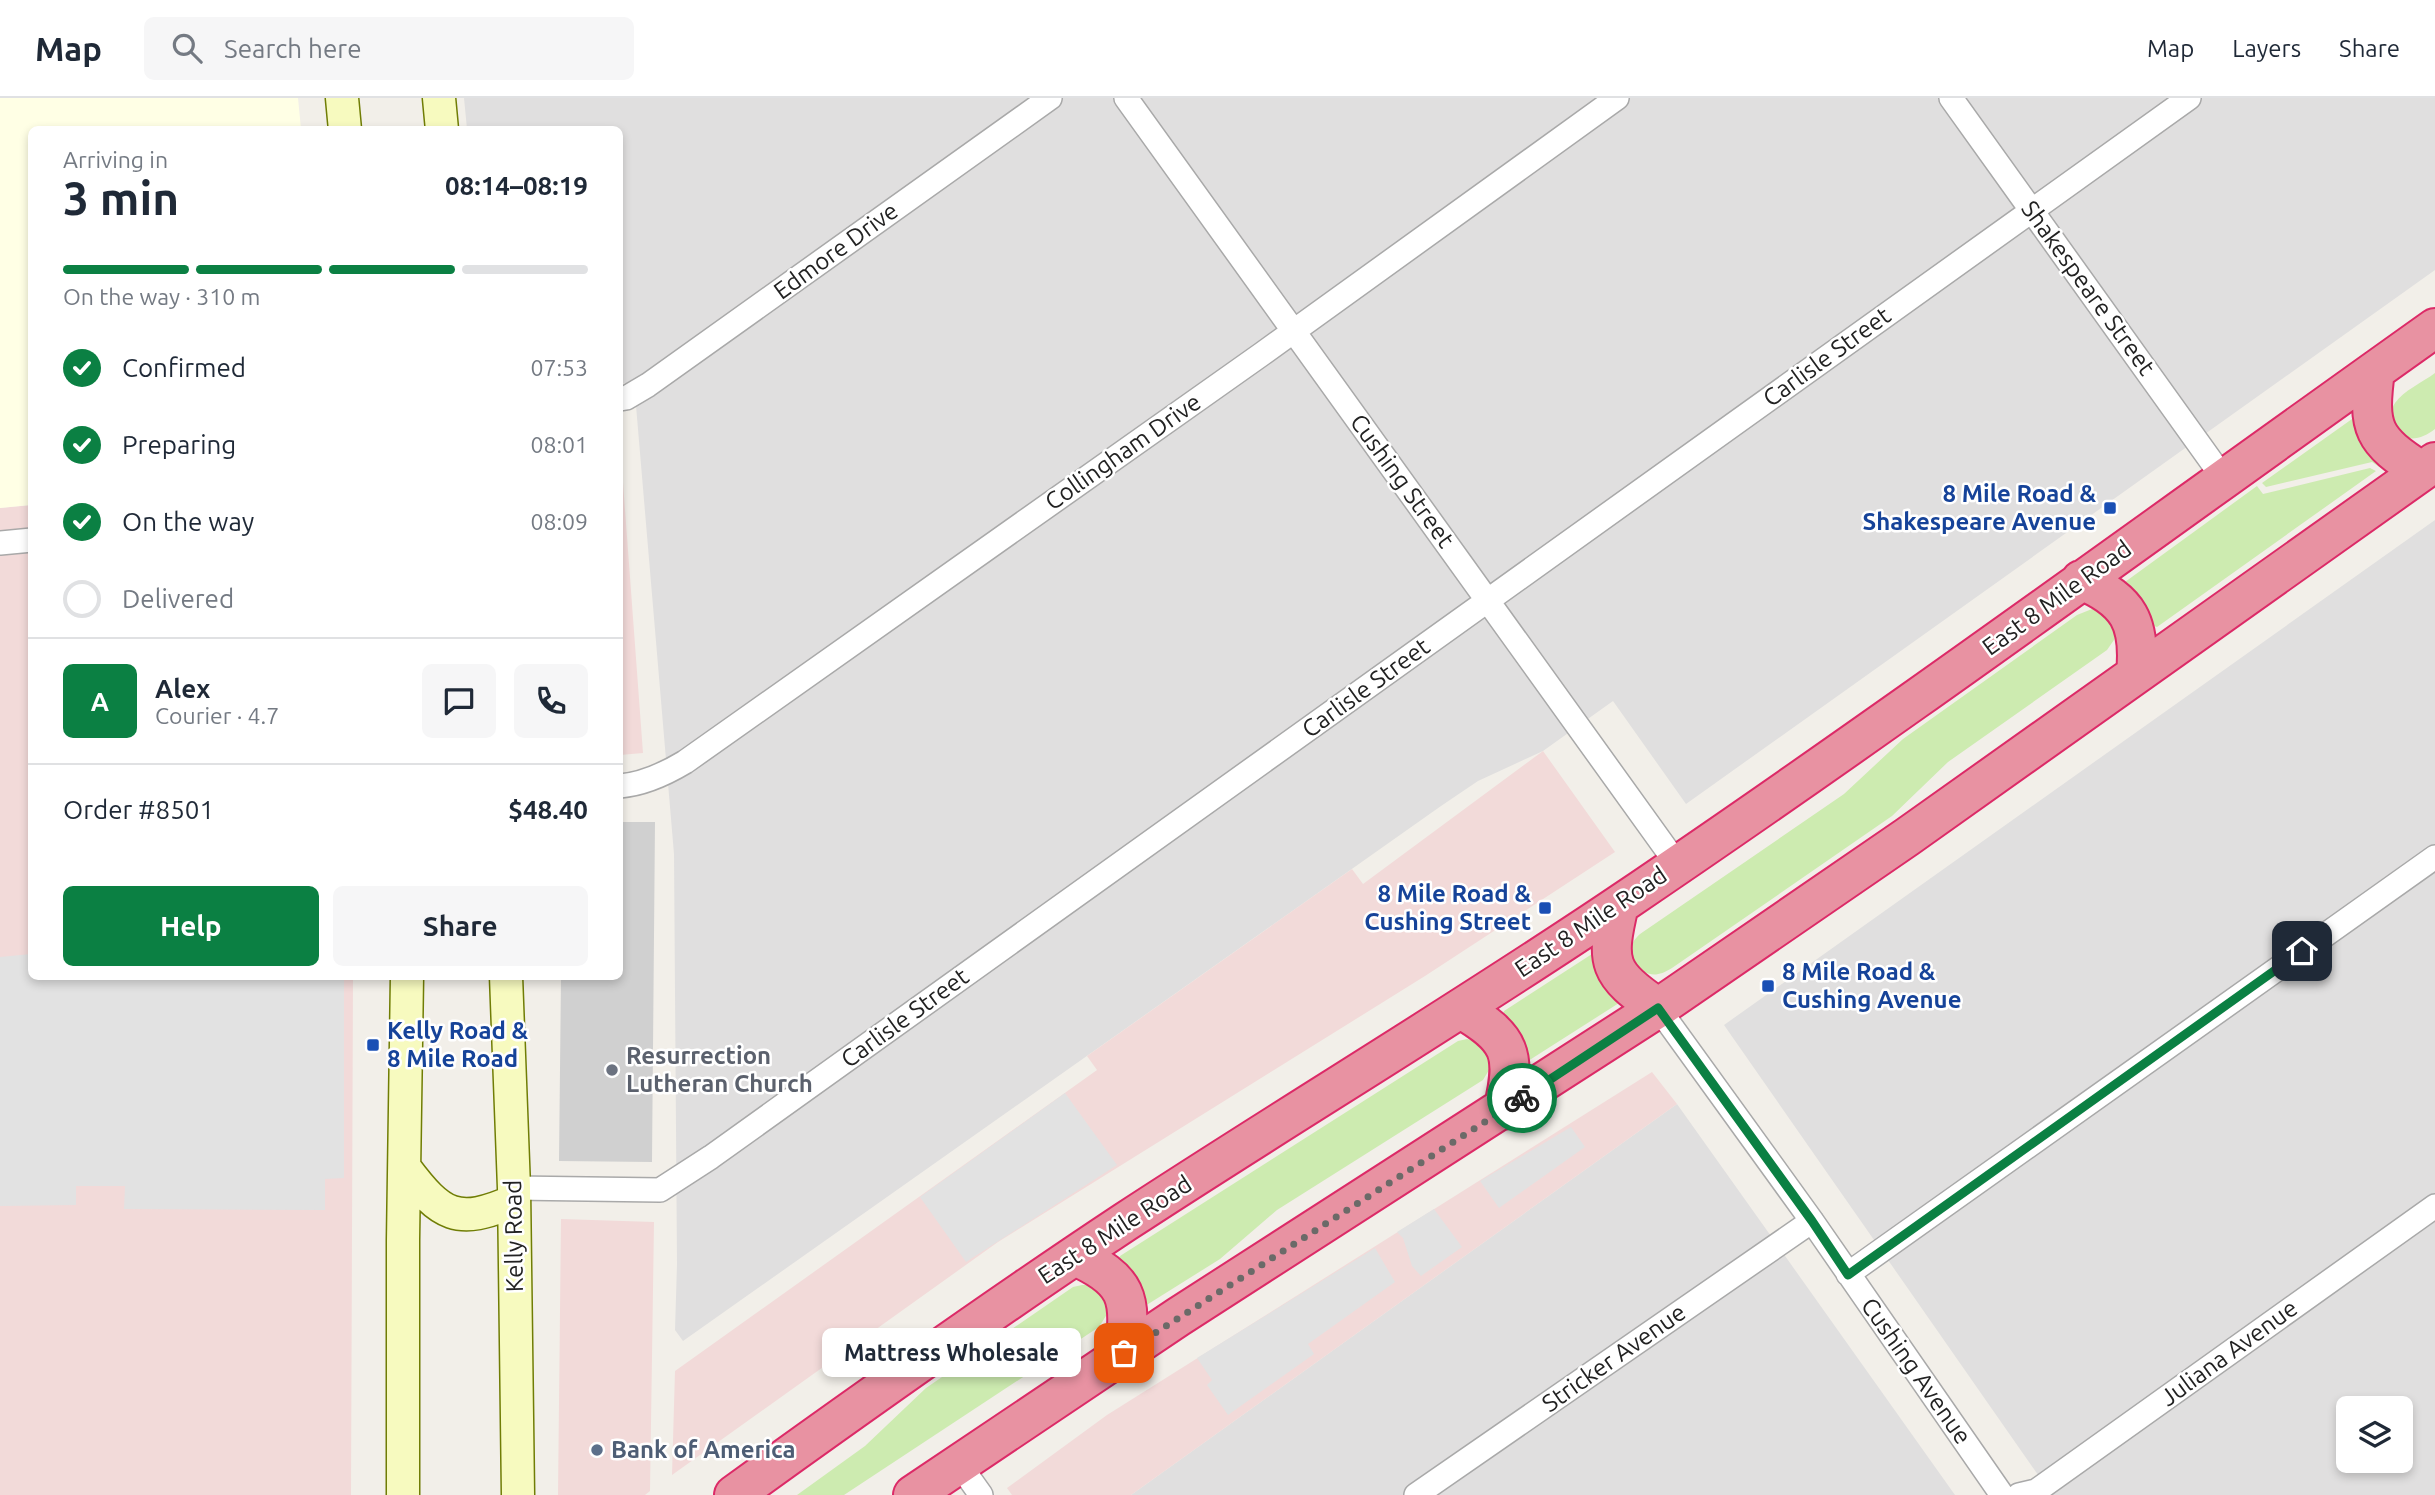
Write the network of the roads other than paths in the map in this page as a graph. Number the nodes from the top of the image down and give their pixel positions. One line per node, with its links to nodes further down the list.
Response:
1 (342, 98): 8 (street)
2 (439, 98): 9 (street)
3 (1050, 98): 14 (street, Edmore Drive)
4 (1126, 98): 12 (street, Cushing Street)
5 (1617, 98): 12 (street, Collingham Drive)
6 (1951, 98): 10 (street, Shakespeare Street)
7 (2189, 98): 10 (street, Carlisle Street)
8 (345, 126)
9 (442, 126)
10 (2032, 209): 16 (street, Shakespeare Street); 20 (street, Carlisle Street)
11 (2435, 328): 13 (highway, East 8 Mile Road)
12 (1294, 331): 20 (street, Cushing Street); 22 (street, Collingham Drive)
13 (2375, 371): 15 (highway); 16 (highway, East 8 Mile Road)
14 (623, 398)
15 (2430, 474): 21 (highway)
16 (2224, 479): 19 (highway, East 8 Mile Road)
17 (28, 540): 18 (street)
18 (0, 543)
19 (2081, 580): 21 (highway); 24 (highway, East 8 Mile Road)
20 (1489, 601): 24 (street, Cushing Street); 32 (street, Carlisle Street)
21 (2136, 674): 28 (highway)
22 (623, 786)
23 (2435, 857): 36 (street)
24 (1677, 864): 25 (highway, East 8 Mile Road)
25 (1619, 905): 28 (highway); 29 (highway, East 8 Mile Road)
26 (407, 980): 31 (street)
27 (506, 980): 32 (street, Kelly Road)
28 (1658, 1008): 30 (highway); 34 (street, Cushing Avenue)
29 (1461, 1009): 30 (highway); 35 (highway, East 8 Mile Road)
30 (1503, 1110): 37 (highway)
31 (405, 1168): 32 (street); 39 (street)
32 (514, 1195): 40 (street, Kelly Road)
33 (2435, 1206): 46 (street, Juliana Avenue)
34 (1812, 1221): 36 (street, Cushing Avenue); 44 (street, Stricker Avenue)
35 (1075, 1256): 37 (highway); 41 (highway, East 8 Mile Road)
36 (1848, 1275): 45 (street, Cushing Avenue)
37 (1124, 1353): 38 (highway)
38 (959, 1464): 42 (highway); 43 (street)
39 (403, 1495)
40 (518, 1495)
41 (734, 1495)
42 (913, 1495)
43 (981, 1495)
44 (1416, 1495)
45 (2002, 1495)
46 (2020, 1495)

